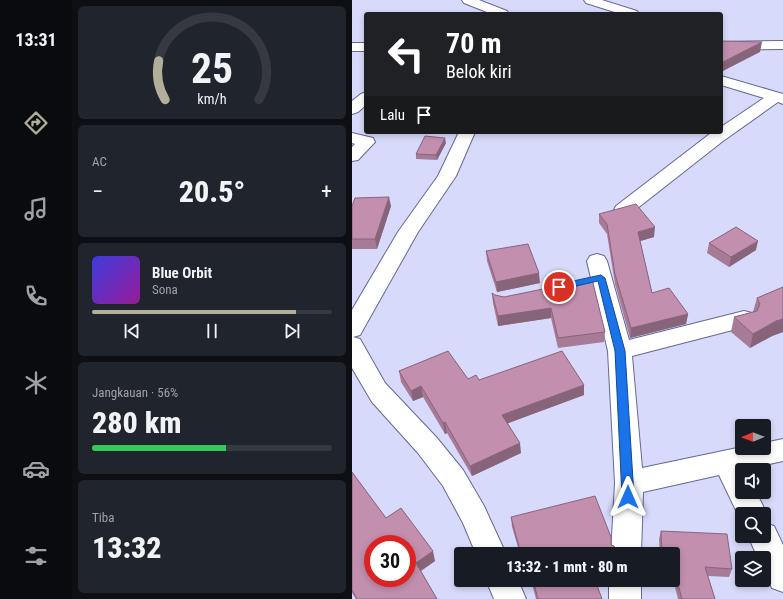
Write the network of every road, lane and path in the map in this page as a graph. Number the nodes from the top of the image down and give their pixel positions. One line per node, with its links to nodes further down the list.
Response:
1 (468, 0): 3 (street)
2 (585, 1): 4 (street); 5 (street)
3 (498, 12)
4 (608, 12)
5 (626, 12)
6 (725, 44): 7 (street)
7 (783, 45)
8 (352, 46): 9 (street)
9 (364, 47)
10 (723, 81): 11 (street)
11 (779, 98): 14 (street)
12 (364, 99): 13 (street)
13 (352, 109)
14 (723, 132)
15 (465, 134): 22 (street)
16 (720, 134): 19 (street)
17 (352, 138): 18 (street)
18 (352, 156)
19 (623, 210)
20 (592, 274): 24 (street)
21 (744, 319): 24 (street)
22 (352, 329)
23 (352, 345): 30 (street)
24 (620, 351): 27 (street)
25 (783, 450): 26 (street)
26 (726, 462): 27 (street); 28 (street)
27 (629, 483): 31 (street)
28 (748, 507)
29 (766, 543): 32 (street)
30 (488, 547)
31 (626, 547)
32 (783, 577)
33 (505, 587): 35 (street)
34 (625, 587): 36 (street)
35 (510, 599)
36 (625, 599)

